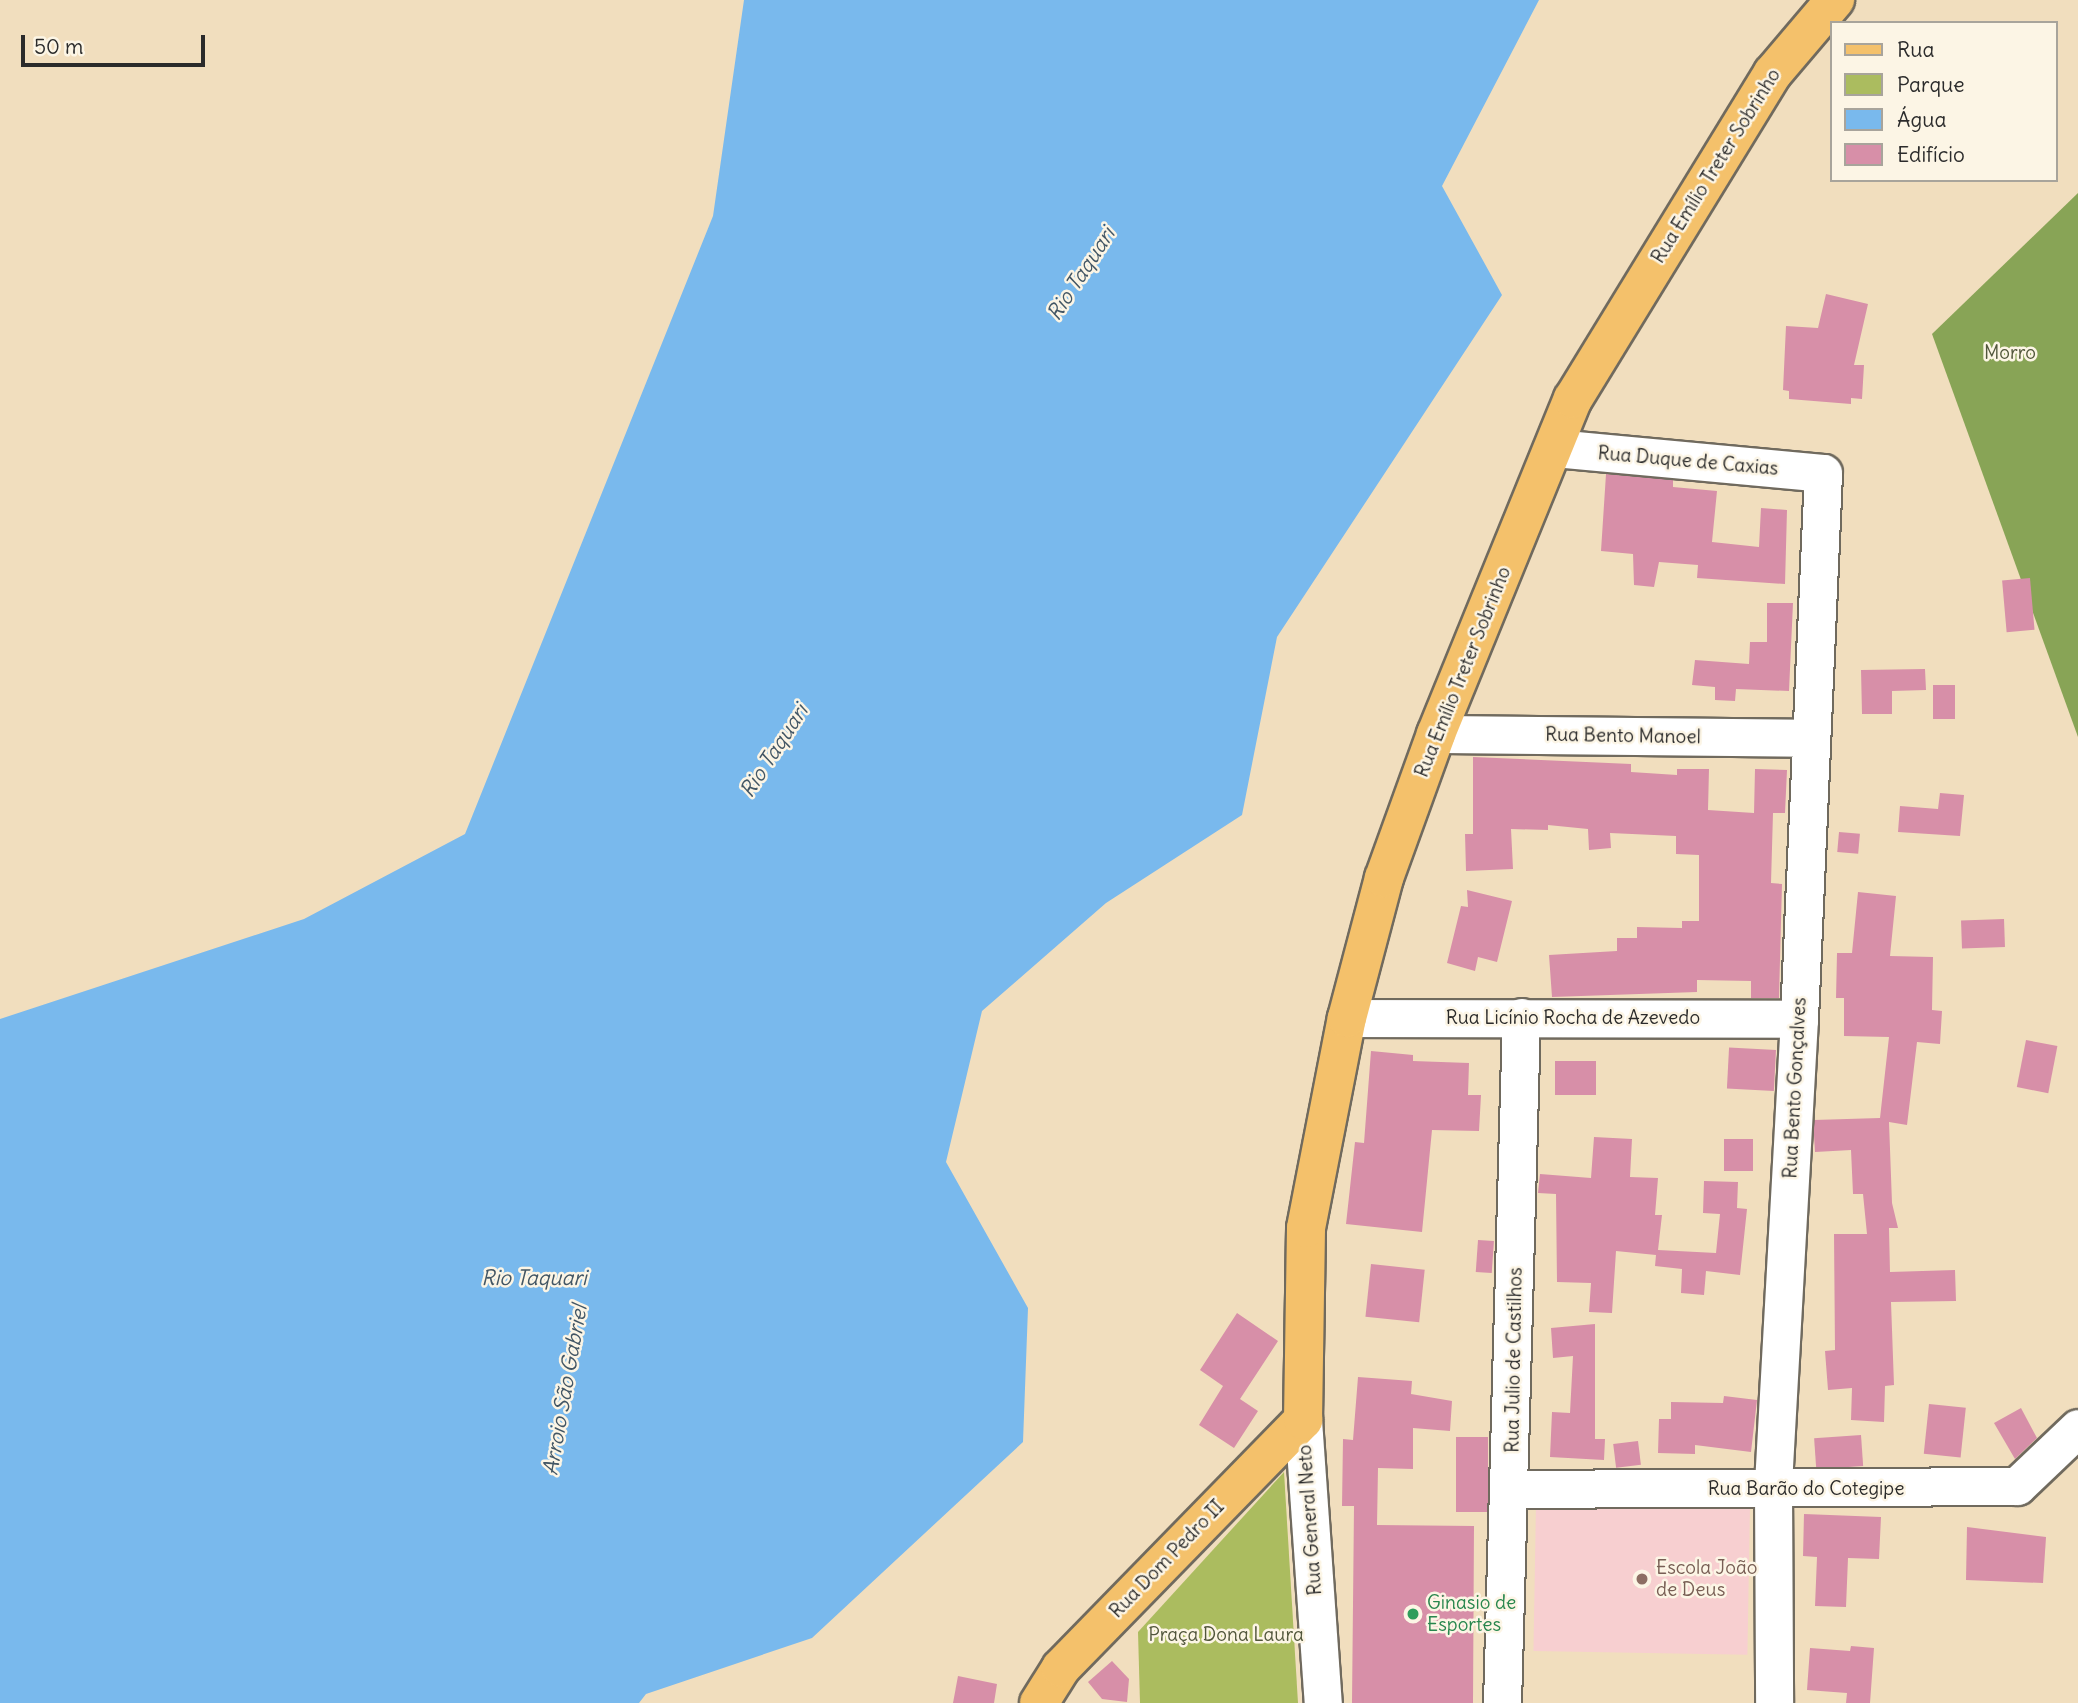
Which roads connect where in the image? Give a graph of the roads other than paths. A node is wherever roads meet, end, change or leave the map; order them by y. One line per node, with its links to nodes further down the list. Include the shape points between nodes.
1 (1835, 0): 2 (main road, Rua Emílio Treter Sobrinho, via 1773,73 1717,160 1573,399)
2 (1554, 448): 3 (street, Rua Duque de Caxias); 4 (main road, Rua Emílio Treter Sobrinho)
3 (1823, 473): 5 (street, Rua Bento Gonçalves)
4 (1436, 733): 5 (street, Rua Bento Manoel); 7 (main road, Rua Emílio Treter Sobrinho, via 1384,877)
5 (1810, 738): 8 (street, Rua Bento Gonçalves)
6 (1521, 1017): 7 (street, Rua Licínio Rocha de Azevedo); 8 (street, Rua Licínio Rocha de Azevedo); 12 (street, Rua Julio de Castilhos)
7 (1347, 1018): 9 (main road, Rua Emílio Treter Sobrinho, via 1306,1228)
8 (1799, 1018): 11 (street, Rua Bento Gonçalves)
9 (1303, 1420): 13 (main road, Rua Dom Pedro II, via 1061,1668); 14 (street, Rua General Neto)
10 (2078, 1428): 11 (street, Rua Barão do Cotegipe, via 2017,1486)
11 (1773, 1488): 12 (street, Rua Barão do Cotegipe); 16 (street, Rua Bento Gonçalves)
12 (1511, 1489): 15 (street, Rua Julio de Castilhos)
13 (1039, 1703)
14 (1323, 1703)
15 (1502, 1703)
16 (1774, 1703)

